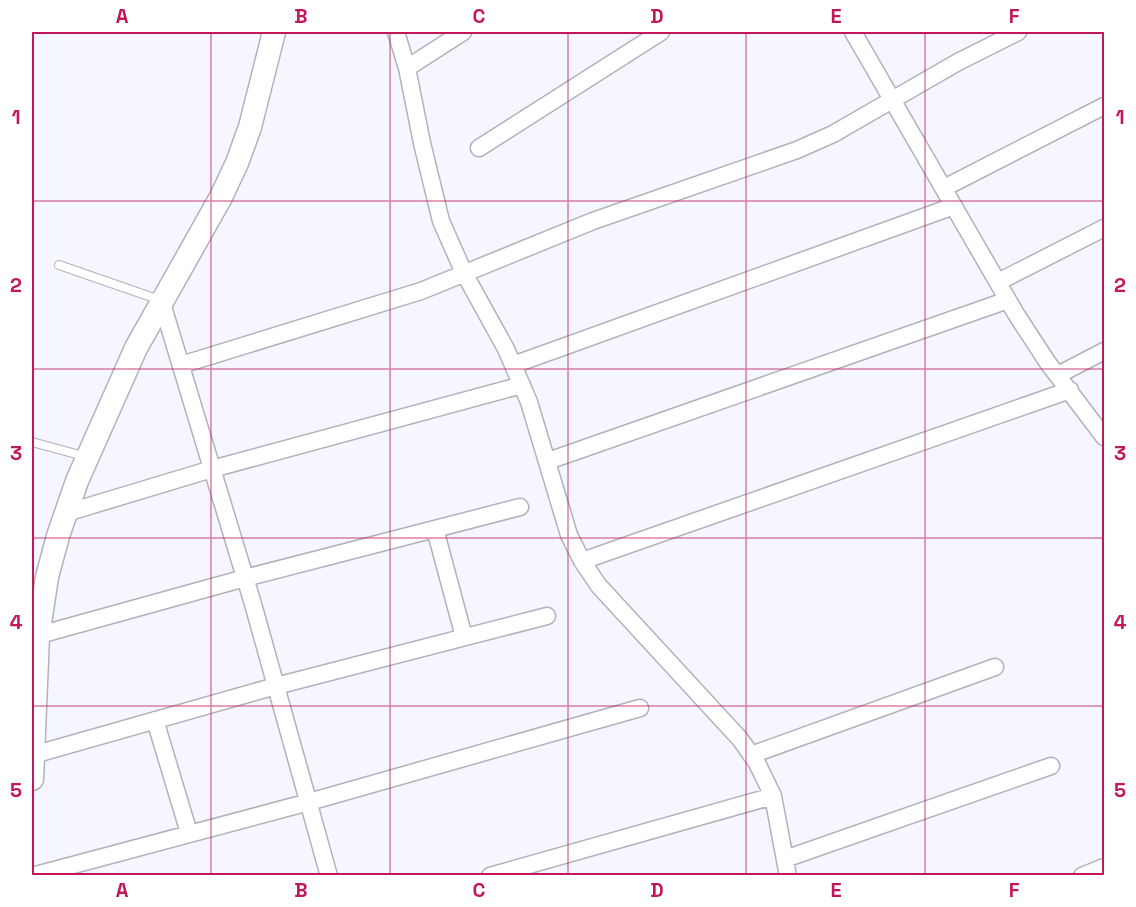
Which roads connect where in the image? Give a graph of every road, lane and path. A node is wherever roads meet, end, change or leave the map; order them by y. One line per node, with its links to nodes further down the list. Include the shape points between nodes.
1 (274, 32): 18 (street, via 237,163)
2 (396, 32): 8 (street)
3 (463, 32): 8 (street)
4 (661, 32): 7 (street)
5 (853, 32): 9 (street)
6 (1018, 32): 9 (street)
7 (642, 37): 11 (street)
8 (407, 68): 16 (street, via 441,220)
9 (893, 100): 12 (street); 16 (street, via 834,134 796,150 593,221)
10 (1104, 106): 12 (street)
11 (480, 148)
12 (944, 188): 13 (street)
13 (954, 206): 17 (street); 22 (street)
14 (1104, 228): 17 (street)
15 (59, 265): 18 (lane)
16 (464, 273): 21 (street, via 383,304); 22 (street)
17 (998, 282): 19 (street)
18 (161, 300): 21 (street); 28 (street, via 135,348)
19 (1008, 300): 23 (street); 29 (street)
20 (1104, 351): 23 (street)
21 (181, 365): 30 (street)
22 (513, 365): 24 (street)
23 (1058, 375): 25 (street)
24 (522, 385): 29 (street); 30 (street)
25 (1070, 390): 26 (street); 34 (street)
26 (1104, 437)
27 (32, 442): 28 (lane)
28 (87, 457): 32 (street)
29 (548, 461): 34 (street, via 569,535)
30 (212, 469): 32 (street); 35 (street)
31 (520, 507): 33 (street)
32 (66, 513): 37 (street, via 57,536)
33 (435, 529): 35 (street); 38 (street)
34 (582, 561): 44 (street, via 599,586)
35 (245, 578): 37 (street); 40 (street)
36 (546, 616): 38 (street)
37 (35, 636): 43 (street)
38 (464, 637): 40 (street)
39 (994, 667): 44 (street)
40 (276, 686): 42 (street); 48 (street)
41 (640, 708): 48 (street)
42 (155, 720): 43 (street); 49 (street)
43 (33, 754): 46 (street)
44 (751, 755): 47 (street)
45 (1052, 766): 50 (street)
46 (32, 779)
47 (773, 796): 50 (street); 52 (street)
48 (309, 801): 49 (street); 54 (street)
49 (189, 834): 53 (street)
50 (786, 867)
51 (1104, 867): 56 (street)
52 (520, 871): 55 (street)
53 (32, 876)
54 (329, 876)
55 (490, 876)
56 (1082, 876)

